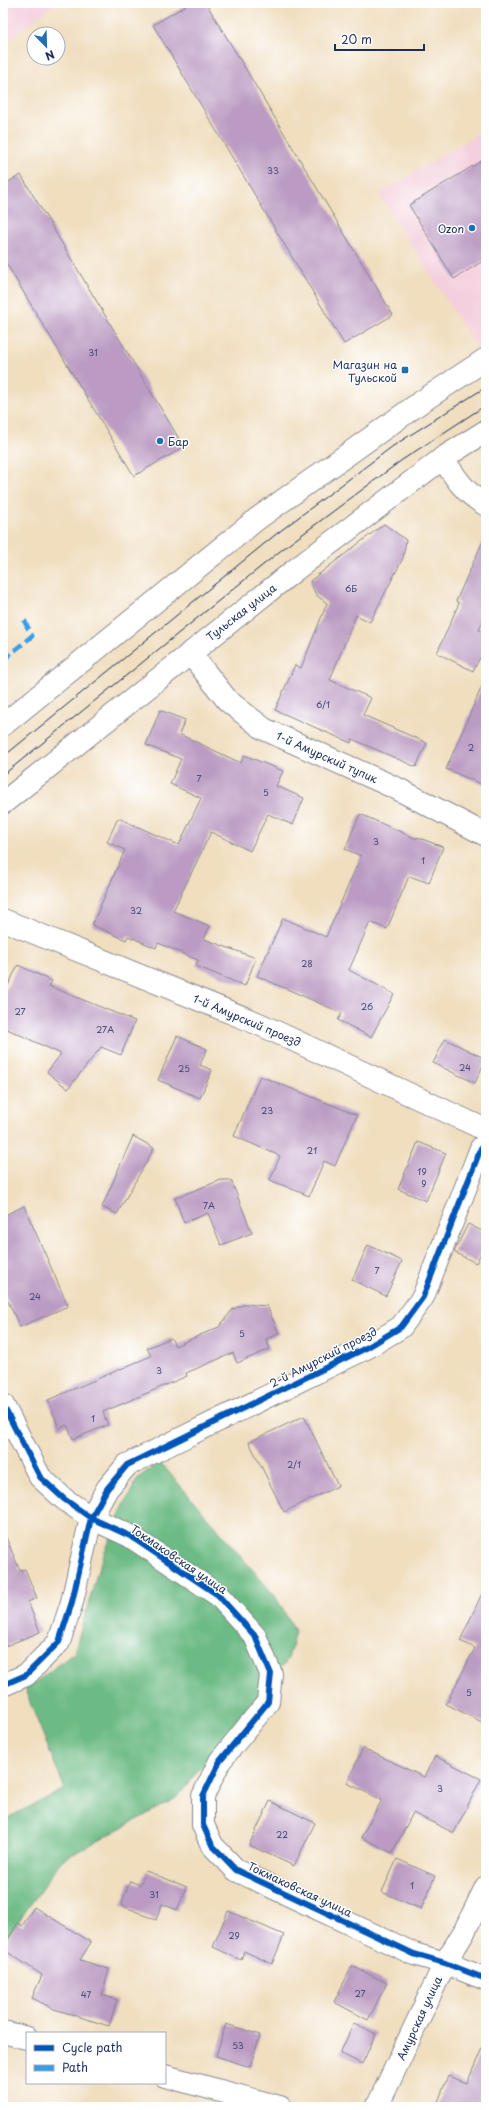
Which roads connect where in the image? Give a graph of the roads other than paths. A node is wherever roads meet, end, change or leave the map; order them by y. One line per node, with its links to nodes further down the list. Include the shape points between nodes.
1 (486, 359): 6 (street, via 257,519)
2 (486, 431): 3 (street, Тульская улица)
3 (443, 458): 4 (street, via 456,480 474,498); 5 (street, Тульская улица)
4 (486, 505)
5 (190, 653): 7 (street, Тульская улица); 8 (street, 1-й Амурский тупик, via 228,701 264,729 398,789)
6 (3, 726)
7 (3, 803)
8 (486, 835)
9 (3, 920): 10 (street, 1-й Амурский проезд, via 259,1024)
10 (486, 1130)
11 (486, 1143): 13 (street, 2-й Амурский проезд, via 481,1148 423,1297 401,1327 368,1347 127,1465 107,1490)
12 (3, 1405): 13 (street, Токмаковская улица, via 40,1477 64,1499)
13 (91, 1518): 14 (street, 2-й Амурский проезд, via 72,1602 59,1642 26,1675); 16 (street, Токмаковская улица, via 130,1536 218,1595 255,1636 271,1674 268,1702 220,1761 203,1796 203,1826 212,1844 236,1870 414,1954)
14 (3, 1685)
15 (486, 1887): 16 (street, Амурская улица, via 464,1932)
16 (445, 1963): 17 (street, Токмаковская улица); 22 (street, Амурская улица)
17 (486, 1979)
18 (3, 2032): 19 (street)
19 (26, 2038)
20 (166, 2076): 21 (street)
21 (280, 2107)
22 (377, 2107)

